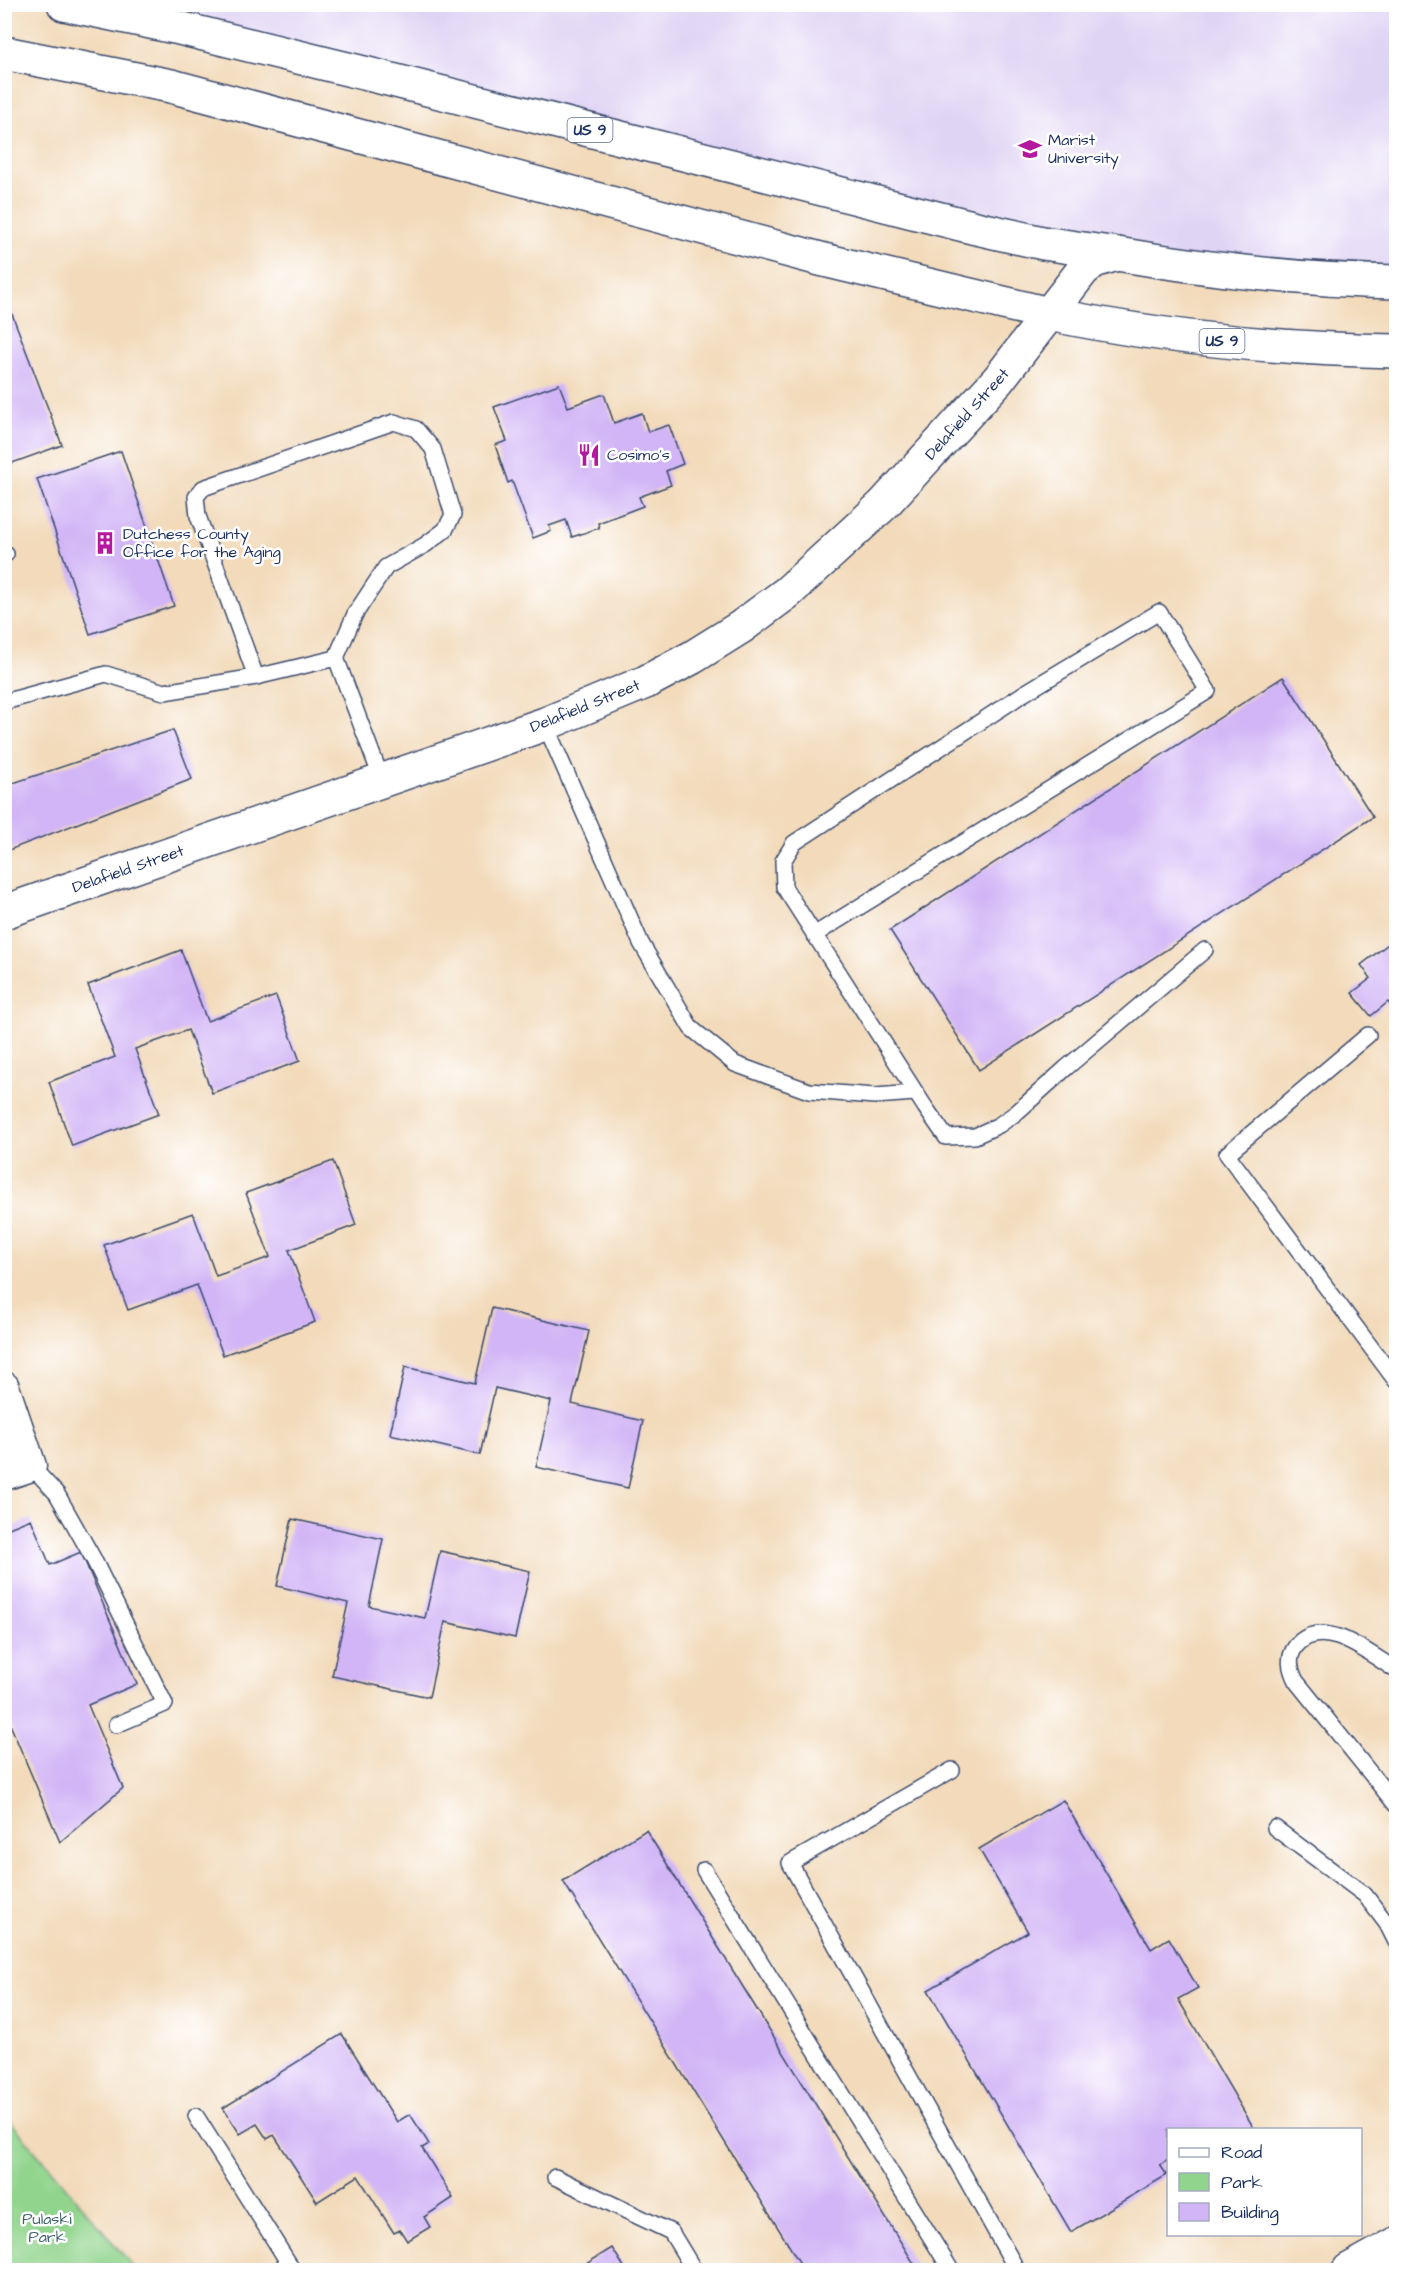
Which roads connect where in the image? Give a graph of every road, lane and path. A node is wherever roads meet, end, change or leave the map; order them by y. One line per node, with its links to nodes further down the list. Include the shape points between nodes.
1 (64, 4): 3 (main road, US 9, via 353,70 976,228)
2 (4, 53): 5 (main road, US 9, via 171,86 813,257)
3 (1117, 254): 4 (main road, US 9, via 1287,277); 5 (main road, Delafield Street, via 1094,261 1083,270)
4 (1396, 282)
5 (1049, 314): 6 (main road, US 9, via 1226,341); 10 (main road, Delafield Street, via 998,380 909,478 788,592 693,657 646,682)
6 (1396, 351)
7 (336, 658): 8 (lane); 8 (lane, via 356,614 386,567 445,530 453,515 433,449 416,429 394,422 203,488 196,497 198,516); 11 (lane)
8 (256, 677): 9 (lane, via 164,692 106,674)
9 (4, 702)
10 (545, 724): 11 (main road, Delafield Street); 16 (lane, via 641,943 691,1028 735,1064 809,1091 875,1096)
11 (382, 780): 12 (main road, Delafield Street)
12 (4, 912)
13 (814, 935): 13 (lane, via 1208,691 1159,612 1023,693 794,843 783,861 784,888); 16 (lane)
14 (1205, 950): 16 (lane, via 999,1125 975,1136 946,1137)
15 (1368, 1035): 17 (lane, via 1227,1154)
16 (915, 1093)
17 (1396, 1381)
18 (4, 1387): 19 (street)
19 (18, 1470): 21 (lane, via 57,1494 165,1704)
20 (1396, 1670): 23 (lane, via 1337,1635 1309,1636 1297,1644 1291,1655 1290,1669 1296,1681)
21 (116, 1725)
22 (952, 1770): 33 (lane, via 790,1863)
23 (1396, 1805)
24 (1275, 1828): 26 (lane, via 1365,1895)
25 (704, 1870): 32 (lane)
26 (1396, 1942)
27 (196, 2116): 30 (lane)
28 (555, 2176): 31 (lane, via 671,2232)
29 (1396, 2244): 34 (main road)
30 (293, 2271)
31 (694, 2271)
32 (951, 2271)
33 (1017, 2271)
34 (1349, 2271)

